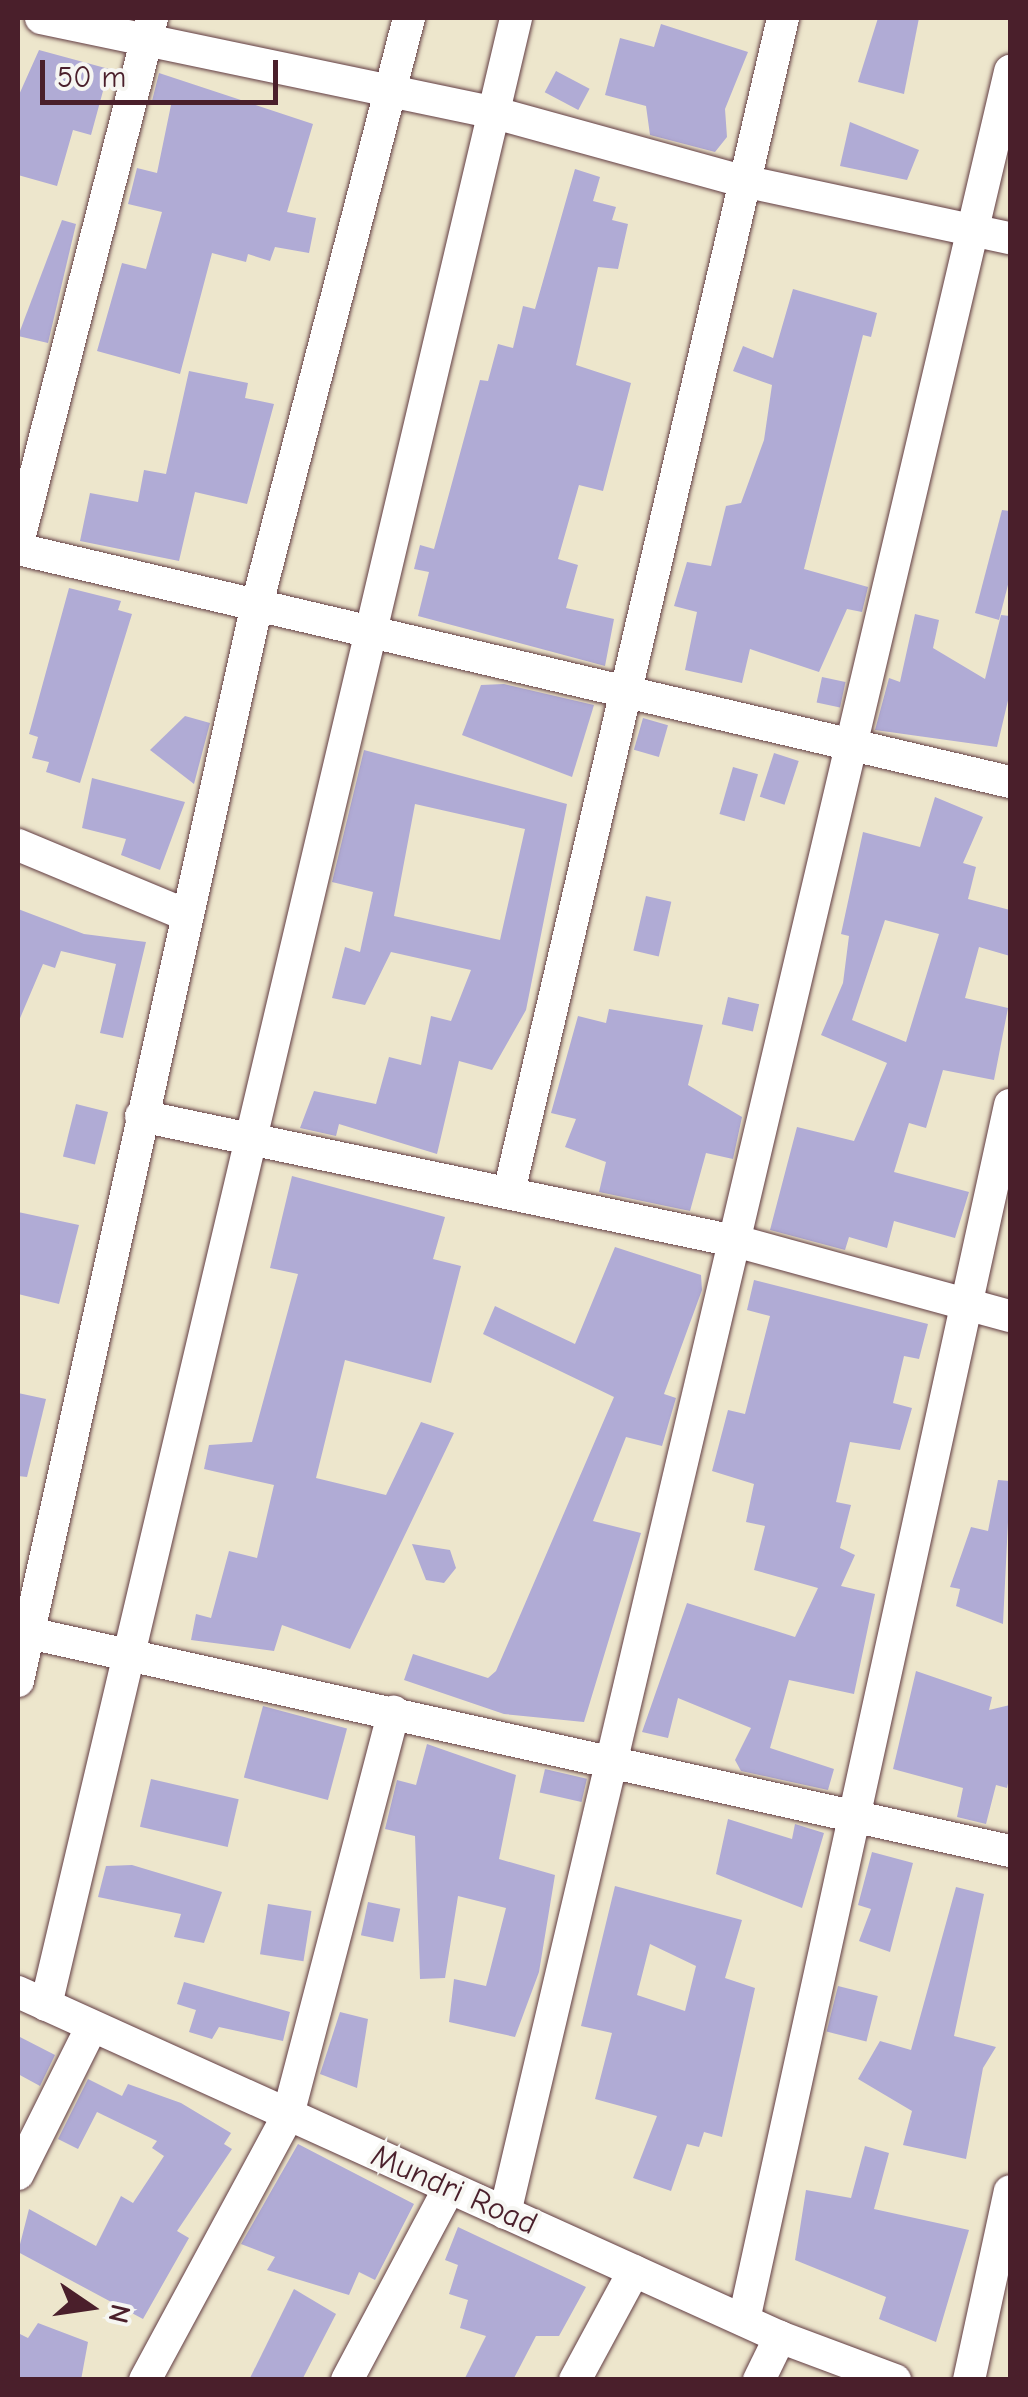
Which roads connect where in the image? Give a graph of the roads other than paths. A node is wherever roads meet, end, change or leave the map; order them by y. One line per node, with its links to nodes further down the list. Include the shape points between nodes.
1 (40, 18): 5 (street)
2 (408, 18): 7 (street)
3 (516, 18): 8 (street)
4 (784, 18): 9 (street)
5 (149, 29): 7 (street); 12 (street)
6 (1010, 71): 10 (street)
7 (391, 96): 8 (street); 13 (street)
8 (488, 110): 9 (street); 14 (street)
9 (743, 181): 10 (street); 15 (street)
10 (977, 230): 11 (street); 16 (street)
11 (1010, 238)
12 (18, 546): 13 (street)
13 (256, 608): 14 (street); 19 (street)
14 (368, 636): 15 (street); 22 (street)
15 (627, 696): 16 (street); 23 (street)
16 (853, 748): 17 (street); 24 (street)
17 (1010, 782)
18 (18, 845): 19 (street)
19 (186, 914): 21 (street)
20 (1010, 1105): 25 (street)
21 (141, 1116): 22 (street); 27 (street)
22 (258, 1135): 23 (street); 28 (street)
23 (508, 1192): 24 (street)
24 (739, 1242): 25 (street); 31 (street)
25 (967, 1306): 26 (street); 32 (street)
26 (1010, 1316)
27 (29, 1633): 28 (street); 29 (street)
28 (129, 1656): 30 (street); 34 (street)
29 (18, 1681)
30 (394, 1712): 31 (street); 36 (street)
31 (616, 1759): 32 (street); 40 (street)
32 (855, 1810): 33 (street); 42 (street)
33 (1010, 1850)
34 (32, 1999): 35 (street, Mundri Road)
35 (92, 2026): 36 (street, Mundri Road); 37 (street)
36 (288, 2115): 38 (street, Mundri Road); 44 (street)
37 (18, 2174)
38 (448, 2188): 40 (street, Mundri Road); 45 (street)
39 (1010, 2191): 49 (street)
40 (505, 2213): 41 (street, Mundri Road)
41 (634, 2271): 42 (street, Mundri Road); 46 (street)
42 (744, 2320): 43 (street, Mundri Road)
43 (780, 2337): 47 (street); 48 (street, Mundri Road)
44 (145, 2380)
45 (348, 2380)
46 (576, 2380)
47 (759, 2380)
48 (895, 2380)
49 (970, 2380)

